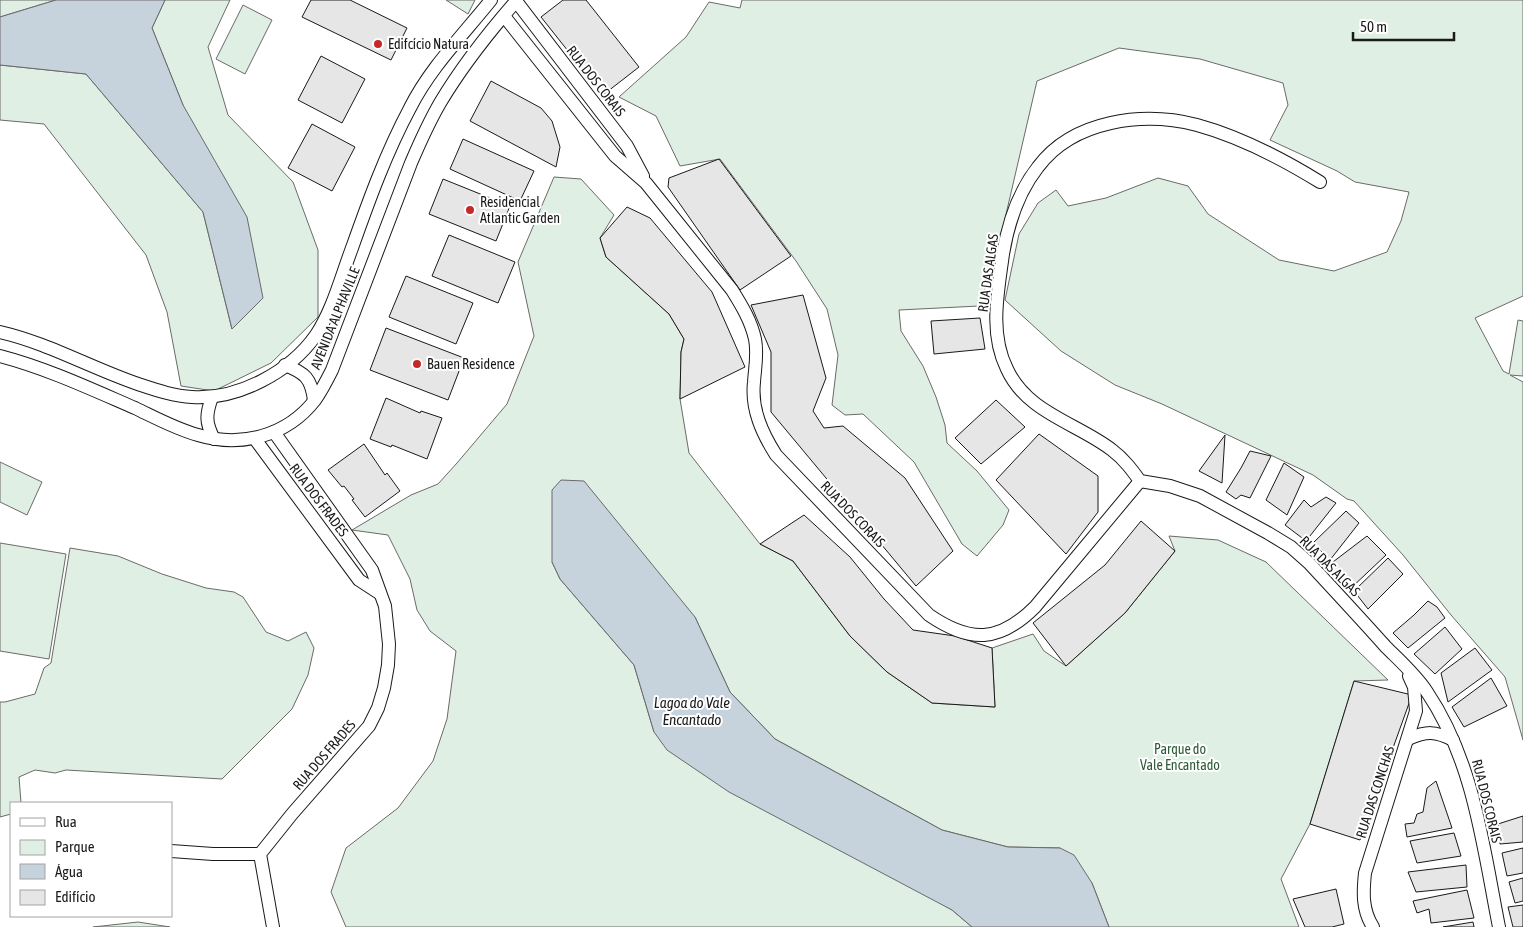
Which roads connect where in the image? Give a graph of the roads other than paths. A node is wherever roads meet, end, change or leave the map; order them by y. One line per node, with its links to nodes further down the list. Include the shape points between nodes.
1 (491, 0): 10 (street, AVENIDA ALPHAVILLE, via 428,77 410,107 375,184 326,316 302,351)
2 (517, 1): 3 (street, AVENIDA ALPHAVILLE); 4 (street, RUA DOS CORAIS)
3 (504, 16): 5 (street, RUA DOS CORAIS); 12 (street, AVENIDA ALPHAVILLE, via 456,78 424,134 342,348)
4 (601, 111): 5 (street); 7 (street, RUA DOS CORAIS, via 627,146)
5 (588, 121): 7 (street, RUA DOS CORAIS, via 616,156)
6 (1320, 182): 16 (street, RUA DAS ALGAS, via 1289,162 1226,134 1167,120 1136,120 1090,130 1058,147 1038,167 1013,215 1005,244 996,309 1000,350 1018,387 1032,402 1113,451)
7 (646, 183): 16 (street, RUA DOS CORAIS, via 743,306 755,340 754,393 758,421 776,455 924,610 944,625 960,633 988,635 1016,624)
8 (0, 332): 11 (street, AVENIDA ALPHAVILLE, via 33,341 160,392)
9 (0, 356): 14 (street, AVENIDA ALPHAVILLE, via 44,370 180,429)
10 (285, 366): 11 (street, AVENIDA ALPHAVILLE, via 253,385); 12 (street, via 304,374 313,390)
11 (212, 396): 14 (street, via 207,416 208,428)
12 (314, 400): 13 (street, AVENIDA ALPHAVILLE, via 291,423)
13 (274, 432): 15 (street, AVENIDA ALPHAVILLE); 17 (street, RUA DOS FRADES)
14 (214, 439): 15 (street, AVENIDA ALPHAVILLE)
15 (255, 439): 18 (street, RUA DOS FRADES)
16 (1140, 481): 20 (street, RUA DAS ALGAS, via 1200,496 1291,547 1309,562)
17 (347, 536): 18 (street); 19 (street, RUA DOS FRADES, via 372,570)
18 (334, 545): 19 (street, RUA DOS FRADES, via 359,580)
19 (379, 593): 24 (street, RUA DOS FRADES, via 385,606 389,644 386,680 378,708 369,726)
20 (1405, 667): 21 (street, RUA DAS CONCHAS, via 1417,699); 22 (street, RUA DOS CORAIS, via 1428,693)
21 (1408, 739): 22 (street, via 1430,732); 26 (street, RUA DAS CONCHAS, via 1365,873 1362,895)
22 (1453, 740): 27 (street, RUA DOS CORAIS, via 1471,788)
23 (172, 851): 24 (street)
24 (260, 854): 25 (street)
25 (273, 927)
26 (1373, 927)
27 (1499, 927)

